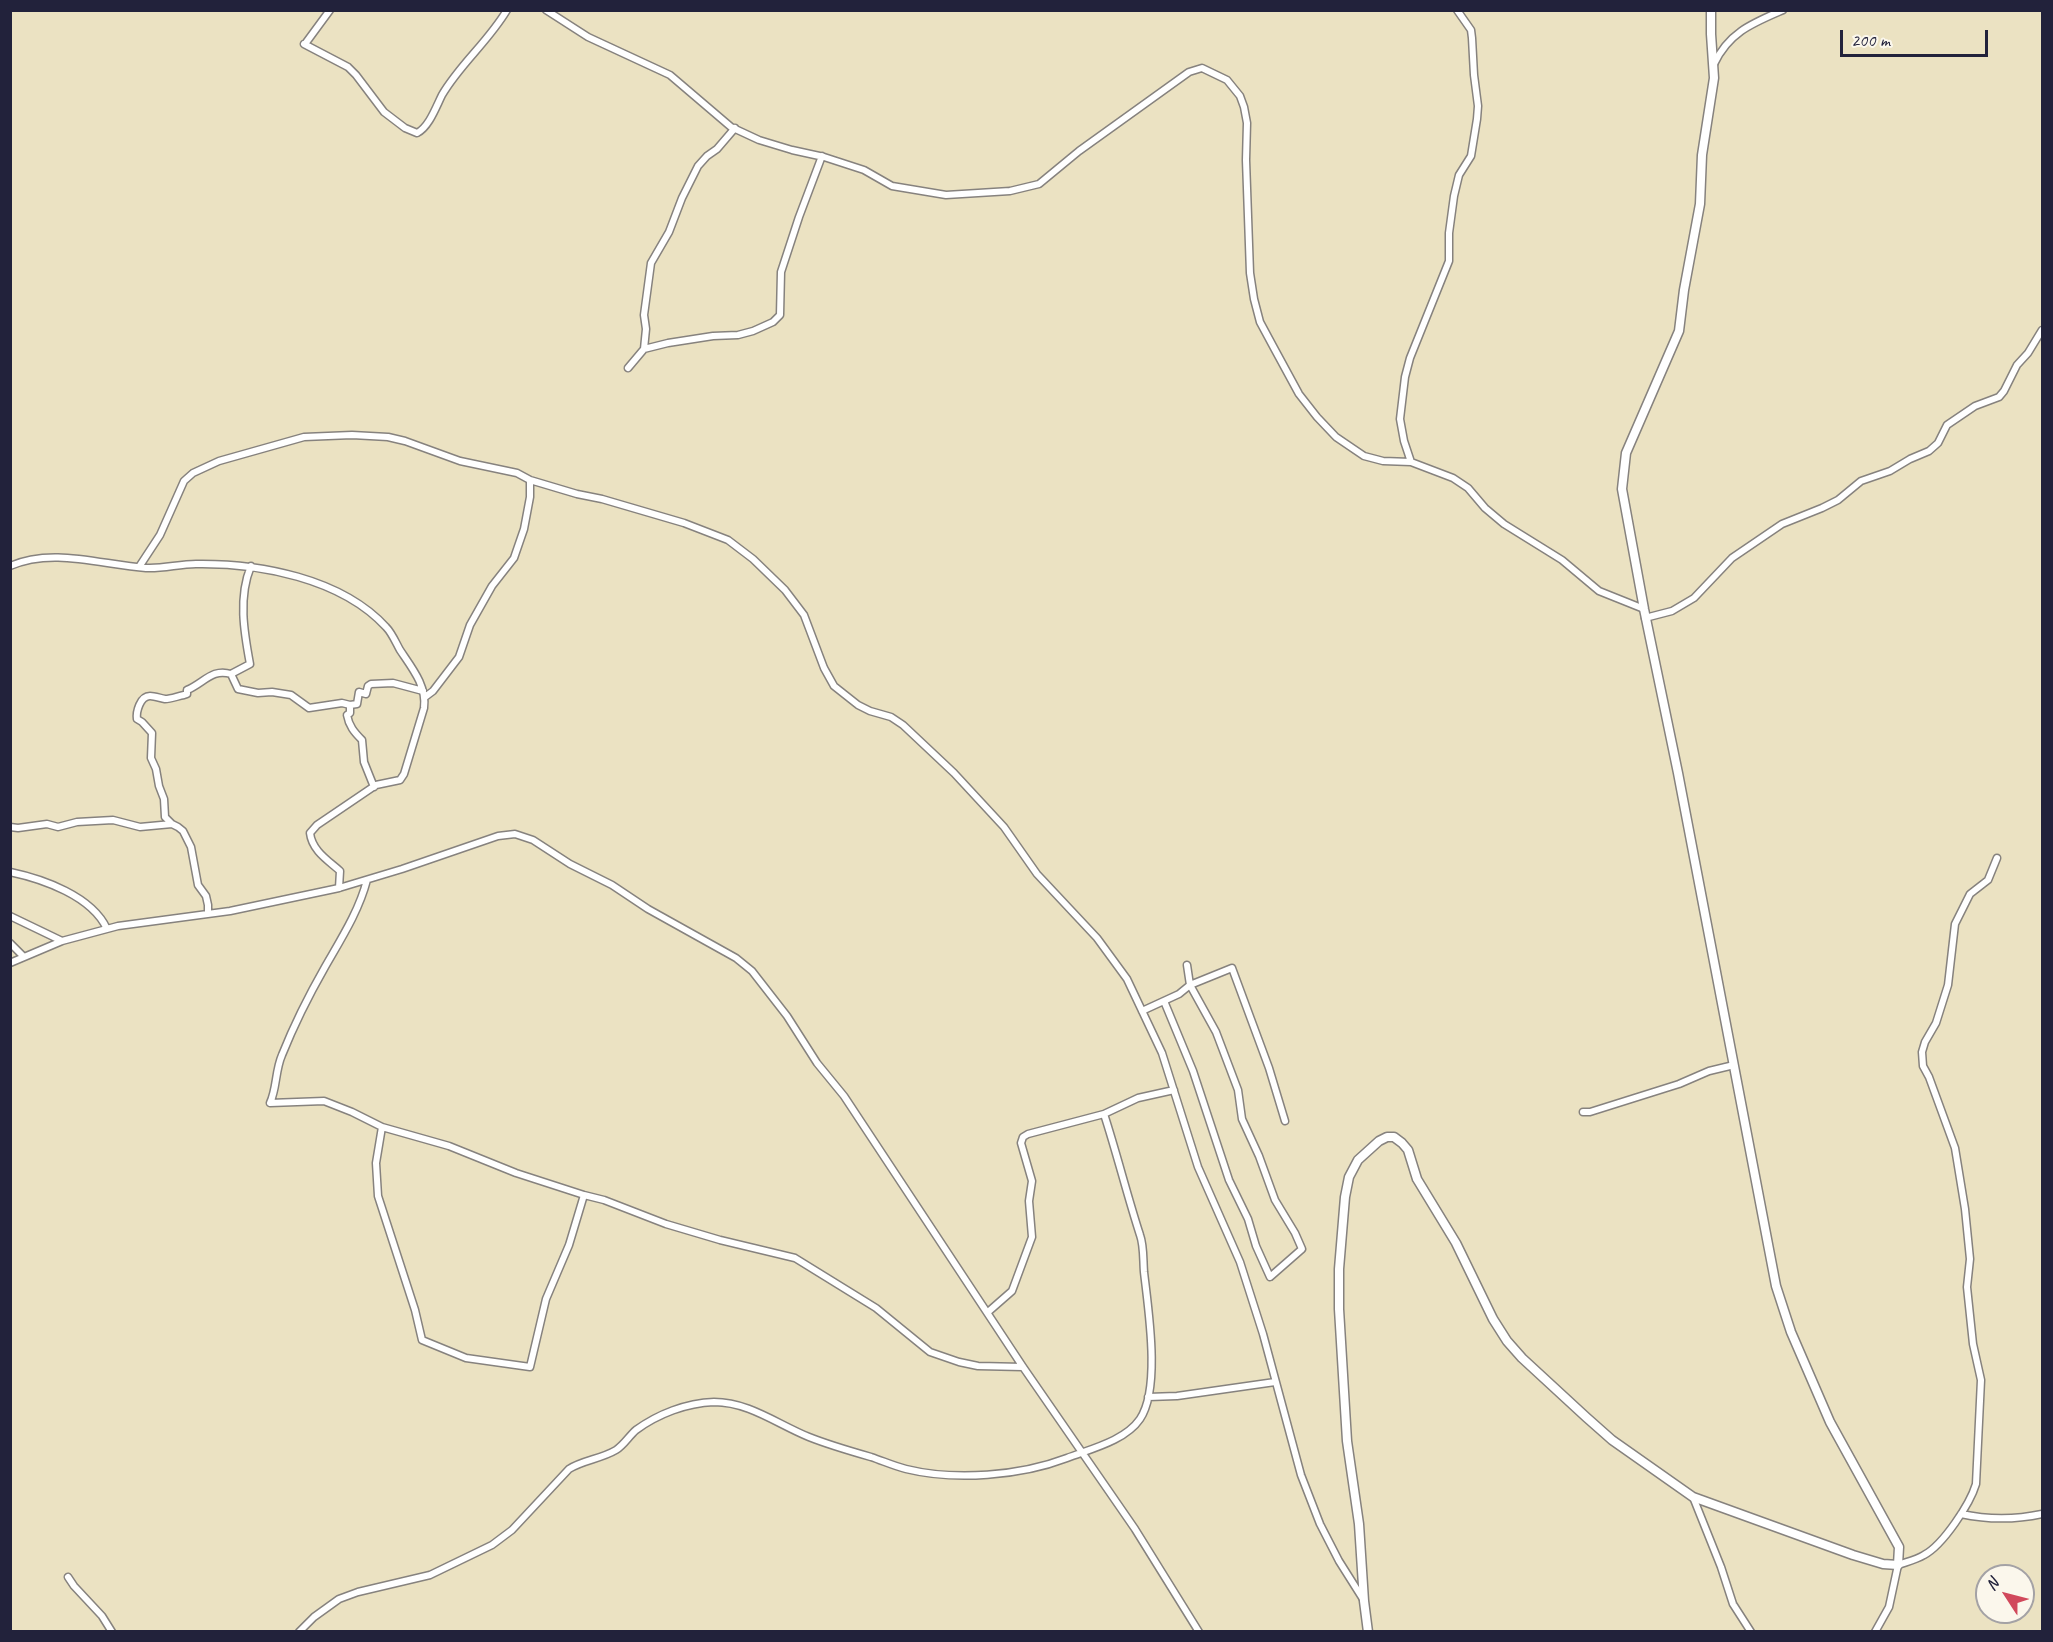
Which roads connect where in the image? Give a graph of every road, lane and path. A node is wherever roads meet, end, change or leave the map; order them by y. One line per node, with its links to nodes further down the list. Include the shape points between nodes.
1 (330, 10): 2 (street, via 304,44 348,67 384,112 417,133 426,125 458,70 486,41)
2 (507, 10)
3 (546, 10): 8 (street, via 588,37 670,75)
4 (1457, 10): 13 (street, via 1471,30 1477,119 1470,156 1454,196 1449,261 1406,377 1400,419)
5 (1711, 10): 7 (main road)
6 (1783, 10): 7 (street, via 1734,35)
7 (1714, 64): 18 (main road, via 1700,204 1679,331 1626,453 1623,473 1622,489)
8 (735, 128): 9 (street, via 773,145); 11 (street, via 698,166 652,260 647,279)
9 (822, 156): 11 (street, via 781,272 782,308 776,319 738,335 690,339); 13 (street, via 864,170 904,190 946,195 1010,191 1045,181 1079,151 1189,72 1202,68 1217,74 1234,88 1247,123 1251,285 1264,329 1299,394 1336,437 1372,459)
10 (2043, 330): 18 (street, via 1999,397 1975,406 1947,425 1929,451 1862,481 1822,508 1782,524 1732,558 1694,598 1672,611)
11 (644, 349): 12 (street)
12 (628, 368)
13 (1411, 462): 18 (street, via 1453,478 1504,524 1562,560 1599,591)
14 (530, 480): 17 (street, via 518,473 460,462 388,437 304,437 219,461 193,473 184,481 160,535); 20 (street, via 524,529 514,558 492,586 470,626 459,657 432,691); 39 (street, via 692,526 728,540 753,559 804,615 834,686 858,705 903,725 972,792 1004,827 1037,874 1115,961)
15 (10, 566): 17 (street, via 34,558 66,558)
16 (251, 566): 17 (street); 19 (street, via 243,595 250,664); 20 (street, via 300,578 352,599 388,629 416,673)
17 (139, 567)
18 (1644, 614): 40 (main road)
19 (231, 674): 21 (street, via 238,688 291,694 309,708); 23 (street, via 214,673 184,695 165,699 150,696 136,713 152,733 152,758 165,799 165,817)
20 (424, 694): 21 (street, via 393,683 371,684 366,694 359,692 357,704); 22 (street, via 421,719 404,774 400,780)
21 (350, 705): 22 (street, via 349,722 362,740 364,762)
22 (374, 787): 28 (street, via 317,825 310,834 324,859 340,872)
23 (172, 825): 24 (street, via 140,827 112,820 58,827); 29 (street, via 183,831 190,847 198,885 206,896)
24 (10, 826)
25 (1996, 858): 53 (street, via 1988,880 1970,894 1957,917 1948,985 1936,1023 1923,1046 1922,1058 1957,1159 1970,1259 1967,1293 1981,1380 1976,1484)
26 (10, 872): 31 (street, via 69,893 96,914)
27 (367, 880): 28 (street); 45 (street, via 363,897 282,1053 270,1103 324,1101); 47 (street, via 498,836 515,834 533,840 736,958 752,971 844,1096)
28 (339, 888): 29 (street)
29 (207, 914): 31 (street)
30 (10, 916): 32 (street)
31 (107, 929): 32 (street)
32 (62, 941): 34 (street)
33 (10, 943): 34 (street)
34 (24, 957): 35 (street)
35 (10, 963)
36 (1187, 964): 37 (street)
37 (1190, 985): 38 (street); 38 (street, via 1216,1032 1238,1090 1242,1119 1275,1200 1302,1250 1270,1277 1229,1180 1193,1071); 44 (street, via 1232,968)
38 (1164, 1001): 39 (street)
39 (1142, 1011): 41 (street)
40 (1734, 1065): 42 (street); 55 (main road, via 1771,1267 1785,1314 1830,1422 1897,1543)
41 (1174, 1090): 43 (street, via 1138,1098); 49 (street, via 1198,1167 1240,1262)
42 (1583, 1112)
43 (1104, 1114): 47 (street, via 1023,1137 1021,1143 1032,1181 1032,1237 1012,1291); 50 (street, via 1142,1246 1152,1338)
44 (1285, 1121)
45 (382, 1128): 46 (street, via 449,1146); 46 (street, via 376,1163 378,1196 421,1338 463,1357 530,1367 546,1299 569,1245)
46 (584, 1195): 48 (street, via 666,1224 795,1258 876,1308 930,1352 978,1366)
47 (988, 1312): 48 (street)
48 (1023, 1367): 51 (street)
49 (1275, 1382): 50 (street); 57 (street, via 1301,1475 1320,1524)
50 (1148, 1397): 51 (street, via 1134,1426)
51 (1082, 1452): 59 (street, via 1032,1468 941,1476 908,1470 820,1441 736,1404 685,1406 653,1419 606,1455 568,1469 512,1530 492,1545 430,1575 339,1599); 60 (street)
52 (1693, 1497): 55 (main road, via 1853,1555); 57 (main road, via 1612,1440 1507,1341 1417,1179 1408,1150 1394,1137 1387,1137 1358,1160 1349,1176 1339,1269 1347,1441 1359,1524); 62 (street, via 1733,1604)
53 (1961, 1514): 54 (street, via 2002,1520); 55 (street, via 1924,1556)
54 (2043, 1514)
55 (1898, 1565): 63 (street, via 1889,1607)
56 (68, 1577): 58 (street)
57 (1364, 1601): 61 (main road)
58 (112, 1632)
59 (299, 1632)
60 (1199, 1632)
61 (1368, 1632)
62 (1751, 1632)
63 (1875, 1632)

